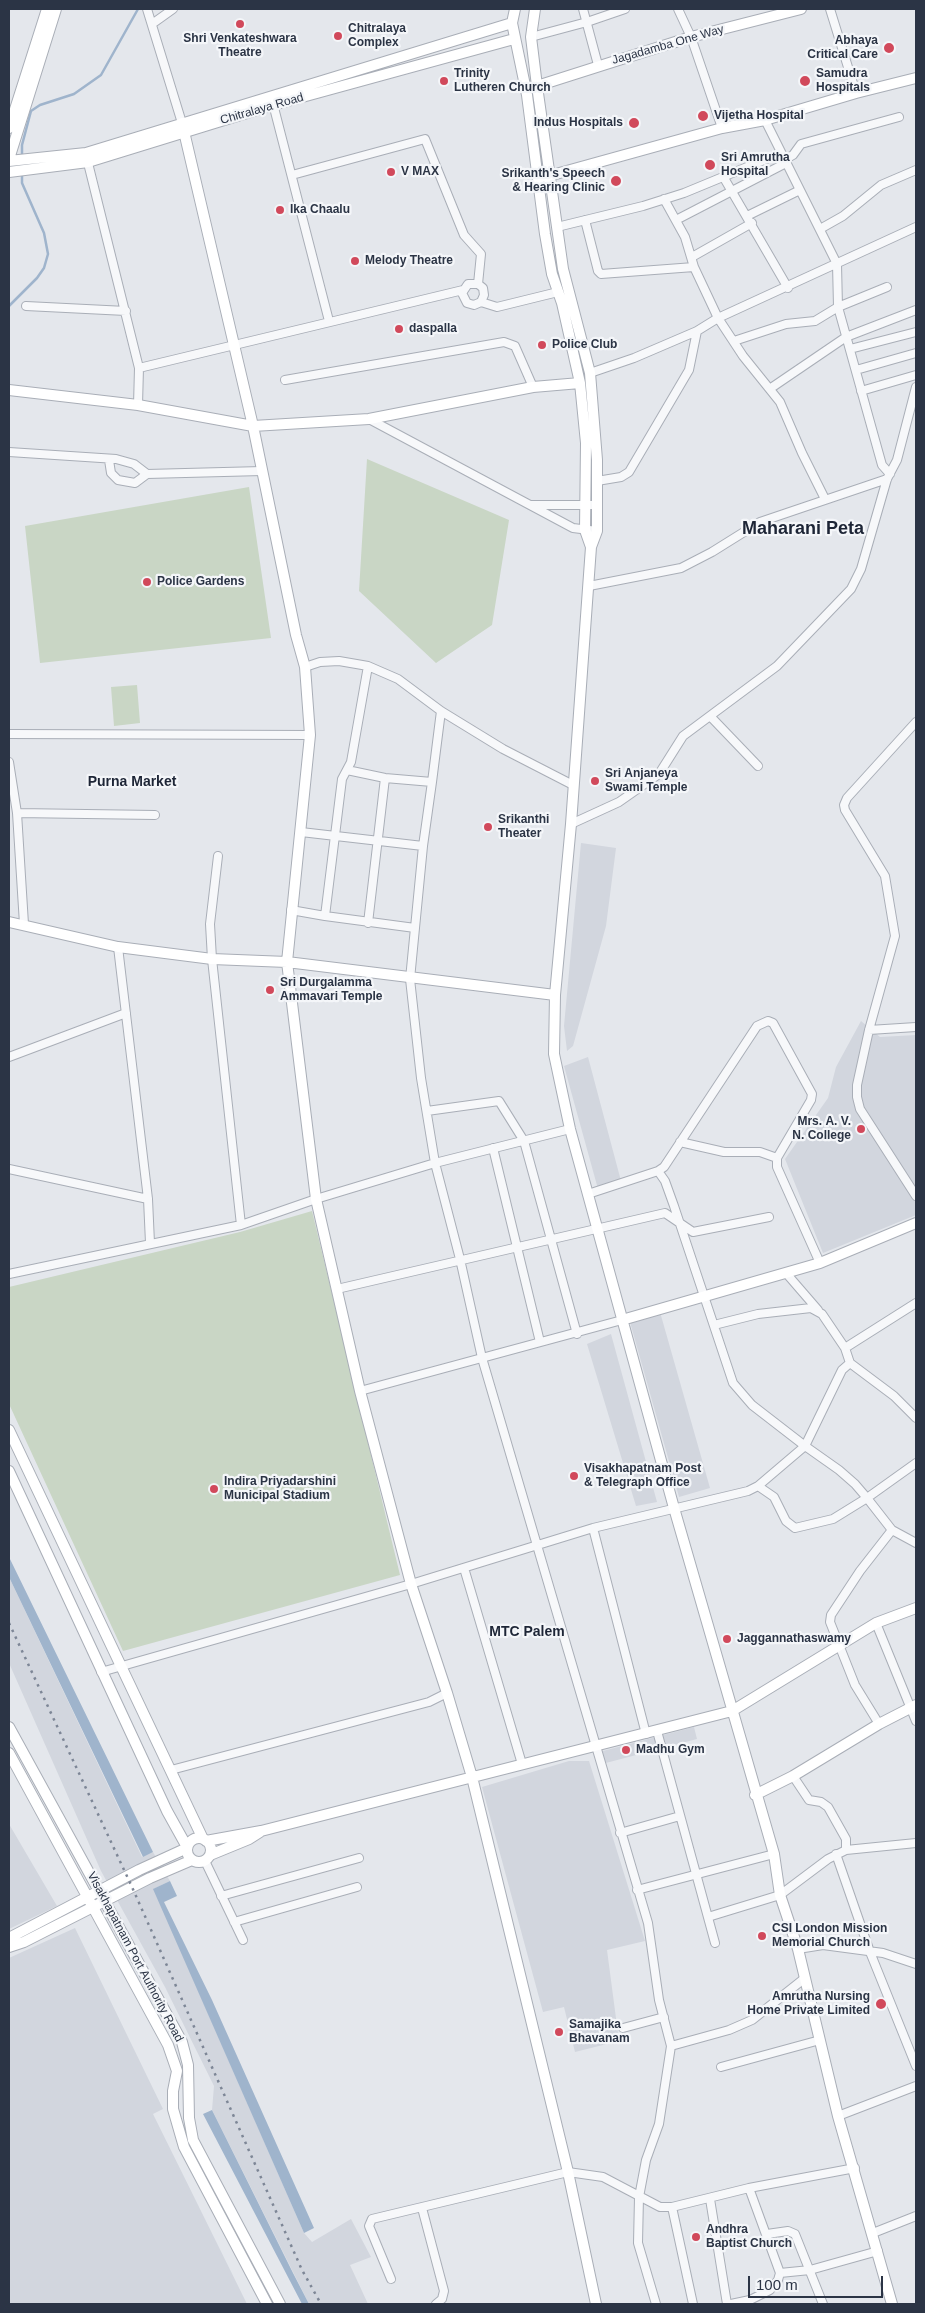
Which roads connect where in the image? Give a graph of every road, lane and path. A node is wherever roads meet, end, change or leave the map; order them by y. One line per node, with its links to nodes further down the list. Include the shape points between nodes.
1 (47, 9): 26 (main road)
2 (56, 9): 30 (main road)
3 (147, 9): 14 (street)
4 (173, 9): 14 (street)
5 (515, 9): 13 (main road)
6 (535, 9): 15 (main road)
7 (583, 9): 12 (street)
8 (625, 9): 12 (street)
9 (678, 9): 16 (street)
10 (801, 9): 16 (main road, Jagadamba One Way)
11 (830, 9): 21 (street)
12 (587, 22): 15 (street); 18 (street)
13 (512, 23): 17 (main road); 22 (main road, Chitralaya Road)
14 (152, 24): 25 (street)
15 (531, 37): 20 (main road)
16 (691, 37): 18 (main road, Jagadamba One Way); 27 (street)
17 (514, 39): 22 (main road, Chitralaya Road); 34 (main road, via 527,95)
18 (598, 65): 20 (main road, Jagadamba One Way)
19 (916, 78): 21 (main road)
20 (537, 86): 31 (main road)
21 (856, 93): 24 (main road)
22 (272, 100): 25 (main road, Chitralaya Road); 35 (street)
23 (899, 118): 29 (street, via 802,144 793,155)
24 (765, 120): 27 (main road); 29 (street)
25 (183, 127): 28 (main road, Chitralaya Road); 66 (main road)
26 (9, 128)
27 (722, 128): 36 (main road)
28 (87, 158): 30 (main road, Chitralaya Road); 33 (main road, Chitralaya Road); 59 (street)
29 (784, 159): 37 (street); 38 (street); 39 (street)
30 (9, 160)
31 (548, 165): 34 (main road); 36 (main road)
32 (916, 170): 46 (street, via 881,185 844,216)
33 (9, 172)
34 (536, 173): 36 (main road); 54 (main road, via 552,274)
35 (292, 175): 50 (street, via 425,139 464,235 481,254); 61 (street)
36 (551, 176): 44 (main road)
37 (724, 178): 39 (street); 40 (street)
38 (800, 190): 43 (street); 46 (street)
39 (732, 193): 42 (street); 43 (street)
40 (664, 199): 41 (street); 42 (street)
41 (585, 220): 44 (street); 49 (street, via 601,274)
42 (676, 220): 47 (street)
43 (750, 220): 47 (street); 52 (street)
44 (557, 227): 71 (main road, via 563,269)
45 (916, 227): 48 (street)
46 (820, 229): 48 (street)
47 (692, 257): 49 (street)
48 (837, 264): 52 (street); 57 (street)
49 (694, 267): 60 (street)
50 (478, 284): 53 (street, via 471,283); 55 (street, via 484,292)
51 (887, 287): 57 (street)
52 (788, 288): 60 (street)
53 (463, 290): 55 (street, via 467,303); 61 (street)
54 (558, 292): 55 (street, via 497,307); 74 (main road)
55 (481, 302)
56 (26, 306): 59 (street)
57 (838, 307): 64 (street); 65 (street, via 815,320 786,324)
58 (916, 310): 64 (street)
59 (126, 311): 69 (street)
60 (718, 318): 62 (street); 65 (street)
61 (330, 321): 66 (street)
62 (698, 330): 71 (street); 88 (street, via 689,370 629,472 621,477)
63 (916, 332): 67 (street)
64 (846, 337): 67 (street); 77 (street)
65 (734, 341): 77 (street, via 742,356)
66 (235, 345): 69 (street); 82 (main road)
67 (850, 349): 70 (street)
68 (916, 353): 70 (street)
69 (139, 368): 80 (street)
70 (856, 370): 79 (street)
71 (590, 373): 88 (main road)
72 (916, 375): 79 (street)
73 (285, 380): 75 (street, via 504,342 515,346)
74 (580, 383): 75 (main road); 91 (main road, via 586,443)
75 (533, 387): 81 (main road)
76 (916, 387): 87 (street)
77 (770, 388): 89 (street, via 780,402)
78 (9, 390): 80 (main road)
79 (862, 391): 87 (street, via 882,465)
80 (138, 405): 82 (main road)
81 (369, 419): 82 (main road); 90 (street)
82 (253, 426): 85 (main road)
83 (9, 452): 84 (street)
84 (109, 460): 86 (street, via 134,464); 86 (street, via 111,473 118,480 135,483)
85 (262, 472): 86 (street); 98 (main road)
86 (147, 474)
87 (889, 476): 89 (street); 100 (street, via 861,569 851,589 777,666)
88 (597, 481): 92 (main road)
89 (825, 499): 96 (street, via 760,522 681,568)
90 (529, 505): 91 (street); 93 (street, via 573,528)
91 (585, 505): 92 (street); 93 (main road)
92 (597, 505): 94 (main road)
93 (586, 530): 94 (street); 95 (main road)
94 (597, 531): 95 (main road)
95 (591, 547): 96 (main road)
96 (590, 586): 109 (main road)
97 (368, 666): 98 (street, via 339,661); 99 (street, via 398,680); 106 (street)
98 (304, 667): 103 (main road)
99 (441, 711): 108 (street); 109 (street, via 503,749)
100 (710, 716): 105 (street); 112 (street, via 683,736 659,774 619,802)
101 (916, 722): 131 (street, via 844,805 885,876 894,936)
102 (9, 734): 103 (street)
103 (310, 734): 113 (main road)
104 (9, 762): 110 (street)
105 (758, 766)
106 (348, 770): 107 (street); 114 (street, via 342,778)
107 (385, 778): 108 (street); 115 (street)
108 (432, 782): 116 (street)
109 (573, 785): 112 (main road)
110 (17, 813): 111 (street); 122 (street)
111 (155, 815)
112 (571, 824): 128 (main road)
113 (301, 832): 114 (street); 118 (main road)
114 (336, 838): 115 (street); 119 (street)
115 (378, 841): 116 (street); 121 (street)
116 (423, 846): 123 (street)
117 (218, 856): 125 (street, via 210,924)
118 (291, 910): 119 (street); 126 (main road)
119 (325, 916): 121 (street)
120 (9, 922): 122 (main road)
121 (368, 923): 123 (street)
122 (24, 924): 124 (main road)
123 (415, 928): 127 (street)
124 (118, 947): 125 (main road); 129 (street)
125 (212, 959): 126 (main road); 149 (street)
126 (287, 962): 127 (main road); 144 (main road)
127 (410, 979): 128 (main road); 133 (street)
128 (555, 996): 134 (main road, via 554,1054)
129 (126, 1013): 132 (street); 145 (street)
130 (916, 1027): 131 (street)
131 (869, 1030): 143 (street, via 856,1097 860,1109)
132 (9, 1058)
133 (427, 1111): 135 (street, via 499,1101); 139 (street)
134 (570, 1130): 135 (street); 142 (main road)
135 (524, 1141): 137 (street); 151 (street)
136 (680, 1142): 138 (street, via 724,1152 760,1152); 138 (street, via 757,1026 768,1021 773,1023 812,1094); 141 (street)
137 (493, 1148): 139 (street); 153 (street)
138 (777, 1158): 155 (street)
139 (435, 1163): 144 (street); 154 (street)
140 (9, 1169): 145 (street)
141 (658, 1171): 142 (street); 147 (street, via 665,1181)
142 (588, 1194): 150 (main road)
143 (916, 1196)
144 (316, 1198): 149 (street); 158 (main road)
145 (148, 1199): 152 (street)
146 (769, 1217): 147 (street, via 693,1232)
147 (679, 1223): 150 (street, via 665,1213); 159 (street)
148 (916, 1223): 155 (main road)
149 (241, 1225): 152 (street)
150 (597, 1228): 151 (street); 162 (main road)
151 (551, 1238): 153 (street); 164 (street)
152 (150, 1243): 157 (street)
153 (517, 1246): 154 (street); 165 (street)
154 (460, 1259): 158 (street); 167 (street)
155 (820, 1263): 156 (main road)
156 (786, 1273): 159 (main road); 161 (street)
157 (9, 1274)
158 (336, 1289): 169 (main road)
159 (704, 1296): 162 (main road); 163 (street)
160 (916, 1303): 166 (street)
161 (818, 1310): 163 (street, via 758,1314); 166 (street)
162 (622, 1320): 164 (street); 177 (main road)
163 (714, 1325): 172 (street, via 738,1391)
164 (577, 1334): 165 (street)
165 (540, 1342): 167 (street)
166 (845, 1348): 168 (street)
167 (482, 1358): 169 (street); 181 (street)
168 (850, 1362): 170 (street, via 894,1396); 172 (street, via 842,1370)
169 (360, 1391): 183 (main road)
170 (916, 1418)
171 (9, 1430): 187 (main road)
172 (805, 1446): 175 (street); 176 (street, via 844,1474)
173 (916, 1463): 176 (street)
174 (9, 1471): 188 (main road)
175 (758, 1486): 176 (street, via 774,1498 786,1521 795,1528 833,1519); 177 (street)
176 (867, 1498): 179 (street)
177 (674, 1508): 178 (street); 191 (main road)
178 (593, 1528): 181 (street); 196 (street)
179 (892, 1530): 180 (street); 186 (street, via 830,1615)
180 (916, 1543)
181 (536, 1546): 182 (street); 197 (street)
182 (464, 1568): 183 (street); 199 (street)
183 (411, 1584): 187 (street); 189 (main road)
184 (916, 1608): 185 (main road)
185 (876, 1623): 186 (main road); 190 (street)
186 (838, 1644): 191 (main road); 193 (street, via 860,1697)
187 (122, 1666): 188 (street); 200 (main road)
188 (101, 1672): 209 (main road)
189 (448, 1693): 200 (street, via 429,1702); 201 (main road)
190 (913, 1707): 192 (street); 193 (main road)
191 (732, 1711): 195 (main road); 203 (main road)
192 (916, 1721)
193 (879, 1724): 202 (main road)
194 (9, 1727): 218 (main road, Visakhapatnam Port Authority Road)
195 (657, 1731): 196 (main road); 204 (street)
196 (646, 1734): 197 (main road)
197 (594, 1745): 199 (main road); 206 (street)
198 (9, 1753): 221 (main road, Visakhapatnam Port Authority Road)
199 (522, 1764): 201 (main road)
200 (171, 1770): 207 (main road)
201 (472, 1776): 205 (main road); 244 (main road)
202 (793, 1776): 203 (main road); 210 (street, via 809,1800 822,1802 828,1807 846,1839)
203 (755, 1795): 211 (main road)
204 (680, 1816): 206 (street); 216 (street)
205 (261, 1831): 207 (main road); 213 (main road)
206 (620, 1833): 219 (street)
207 (204, 1840): 209 (main road, via 195,1839); 213 (main road, via 210,1847)
208 (916, 1843): 210 (street)
209 (187, 1848): 215 (main road); 218 (main road)
210 (846, 1850): 212 (street)
211 (774, 1854): 216 (street); 220 (main road)
212 (836, 1854): 220 (street); 232 (street)
213 (207, 1858): 215 (main road, via 197,1862); 222 (street)
214 (359, 1858): 222 (street)
215 (192, 1860): 223 (main road)
216 (697, 1875): 219 (street); 225 (street)
217 (357, 1887): 226 (street)
218 (99, 1890): 221 (main road); 223 (main road, Visakhapatnam Port Authority Road)
219 (637, 1890): 235 (street, via 648,1923)
220 (780, 1894): 225 (street); 231 (main road)
221 (88, 1896): 224 (main road, Visakhapatnam Port Authority Road); 227 (main road)
222 (222, 1896): 226 (street)
223 (105, 1901): 224 (main road); 258 (main road, Visakhapatnam Port Authority Road, via 182,2042 188,2065 189,2118 193,2140)
224 (94, 1907): 230 (main road); 257 (main road, Visakhapatnam Port Authority Road, via 173,2056 177,2071 173,2109 184,2148)
225 (708, 1917): 229 (street)
226 (234, 1922): 228 (street)
227 (9, 1938)
228 (243, 1940)
229 (715, 1943)
230 (9, 1947)
231 (798, 1948): 232 (street, via 823,1945); 234 (main road)
232 (870, 1952): 233 (street); 239 (street)
233 (916, 1964)
234 (805, 1978): 237 (main road); 238 (street, via 752,2020 730,2030)
235 (664, 2017): 236 (street); 238 (street)
236 (623, 2028)
237 (820, 2040): 240 (street); 242 (main road)
238 (671, 2046): 246 (street, via 659,2124 646,2160)
239 (916, 2066)
240 (721, 2067)
241 (916, 2086): 242 (street)
242 (838, 2116): 243 (main road)
243 (855, 2168): 245 (street); 251 (main road)
244 (568, 2172): 246 (street, via 603,2177); 249 (street); 260 (main road)
245 (749, 2188): 247 (street); 252 (street)
246 (639, 2196): 248 (street, via 660,2207); 261 (street, via 638,2243)
247 (710, 2199): 248 (street); 263 (street)
248 (672, 2207): 262 (street)
249 (422, 2208): 256 (street, via 380,2216 369,2222); 259 (street, via 444,2290 442,2299)
250 (916, 2218): 251 (street)
251 (873, 2233): 253 (main road)
252 (767, 2234): 254 (street, via 788,2231 795,2234); 255 (street)
253 (878, 2251): 254 (street); 265 (main road)
254 (810, 2270): 255 (street); 264 (street)
255 (780, 2273): 263 (street, via 770,2290 750,2300)
256 (391, 2279)
257 (267, 2304)
258 (280, 2304)
259 (436, 2304)
260 (596, 2304)
261 (656, 2304)
262 (693, 2304)
263 (729, 2304)
264 (823, 2304)
265 (892, 2304)

